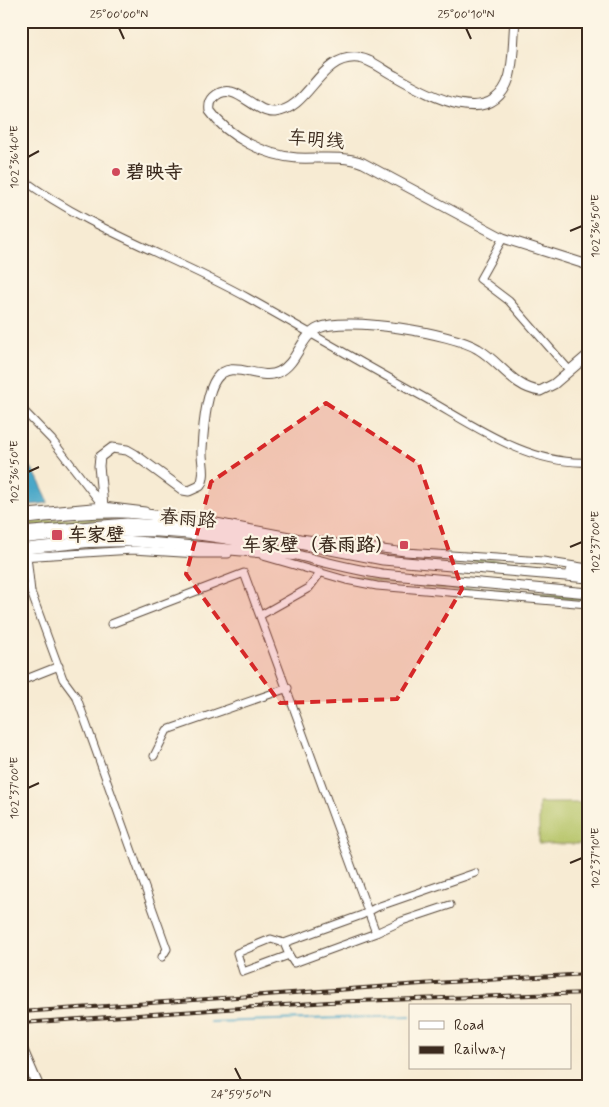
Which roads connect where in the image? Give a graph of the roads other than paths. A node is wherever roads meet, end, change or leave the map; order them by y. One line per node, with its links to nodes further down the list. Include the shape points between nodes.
1 (515, 21): 3 (main road, 车明线, via 510,75 503,90 486,103 464,105 438,99 369,61 352,57 328,67 293,104 278,112 262,111 231,92 221,92 209,106 219,122 246,142 294,158 344,158 363,163)
2 (21, 178): 5 (street, via 78,216 247,297)
3 (503, 238): 4 (main road, 车明线); 7 (street, via 480,279 509,301)
4 (588, 265)
5 (309, 335): 7 (main road, via 328,325 363,323 458,341 480,350 532,390 546,389); 9 (street, via 520,449 559,461); 10 (main road, via 282,371 269,375 229,370 222,372 214,381 202,450 204,475 200,486 183,490 127,450 112,448 100,458)
6 (588, 355): 7 (main road)
7 (570, 370)
8 (21, 408): 10 (street, via 52,440)
9 (588, 462)
10 (108, 509): 11 (street); 12 (highway); 13 (highway)
11 (21, 514)
12 (21, 519)
13 (178, 519): 14 (highway); 16 (street, via 216,522)
14 (200, 528): 15 (main road, 春雨路, via 127,523); 19 (main road, 春雨路)
15 (21, 532)
16 (300, 538): 19 (main road); 22 (street, via 406,552 543,561)
17 (21, 539): 21 (main road, 春雨路, via 98,531 156,531 225,538)
18 (254, 553): 20 (street, via 133,550); 20 (highway, via 130,541 88,542); 21 (highway); 23 (street)
19 (341, 553): 24 (main road, 春雨路, via 413,564)
20 (23, 554): 30 (street, via 31,592)
21 (293, 555): 26 (main road, 春雨路, via 382,574)
22 (588, 569): 24 (main road)
23 (320, 572): 27 (street, via 400,589); 28 (street, via 309,588)
24 (542, 572): 25 (main road, 春雨路)
25 (588, 578)
26 (588, 593)
27 (588, 604)
28 (262, 616): 29 (street, via 244,573); 32 (street)
29 (111, 624)
30 (58, 666): 31 (street); 40 (street, via 76,698 164,940 167,949)
31 (21, 681)
32 (288, 688): 33 (street, via 167,730); 36 (street)
33 (154, 756)
34 (475, 873): 36 (street)
35 (450, 905): 37 (street)
36 (368, 911): 37 (street); 38 (street)
37 (376, 932): 39 (street, via 294,963)
38 (284, 943): 39 (street); 39 (street, via 272,939 237,953 243,972)
39 (289, 955)
40 (162, 957)
41 (21, 1047): 44 (highway)
42 (21, 1078): 43 (highway)
43 (24, 1086)
44 (38, 1086)

